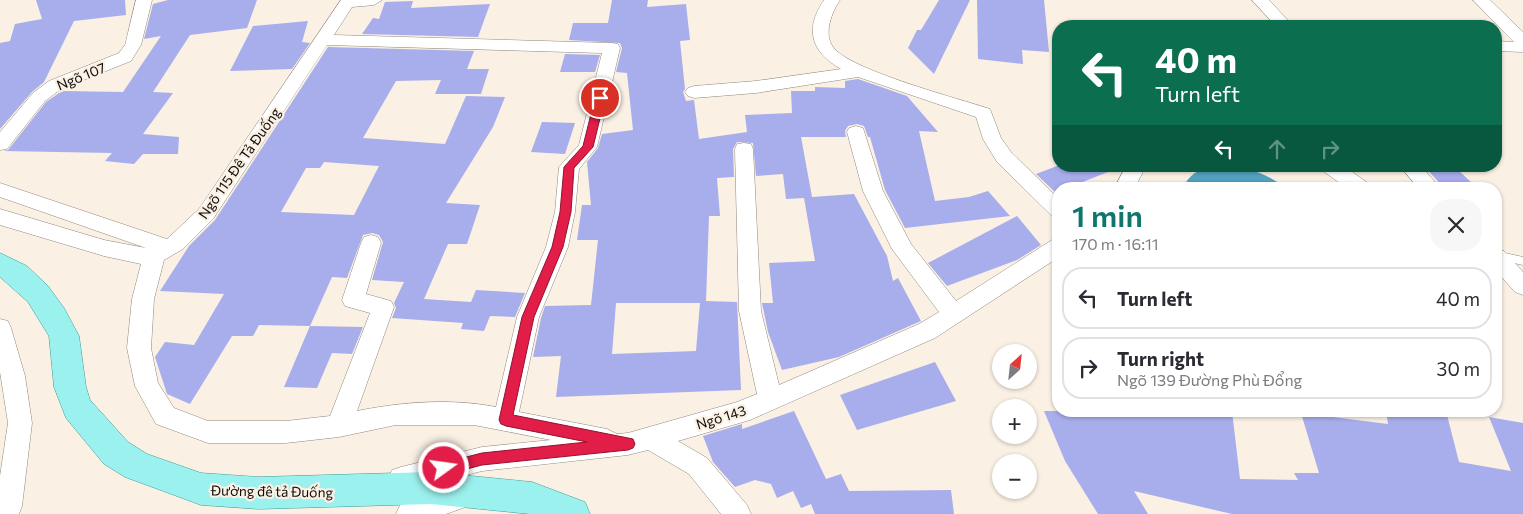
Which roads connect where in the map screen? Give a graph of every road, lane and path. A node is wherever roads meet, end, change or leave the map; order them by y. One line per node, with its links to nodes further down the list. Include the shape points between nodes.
1 (144, 0): 17 (street, Ngõ 107, via 133,45 125,57 55,85 39,97)
2 (374, 0): 6 (street)
3 (832, 0): 14 (street, via 824,10 821,32 826,51 848,67)
4 (1260, 0): 7 (street)
5 (1481, 0): 8 (street)
6 (349, 2): 10 (street, Ngõ 115 Đê Tả Đuống)
7 (1279, 20)
8 (1501, 20)
9 (1502, 20): 11 (street)
10 (324, 40): 27 (street, Ngõ 115 Đê Tả Đuống, via 206,214 181,239); 37 (street, via 612,48 588,147 569,167 565,212 557,247 528,317)
11 (1523, 41)
12 (1502, 46): 13 (street)
13 (1523, 47)
14 (861, 71): 15 (street, via 756,87); 24 (street, via 984,113 992,140 1004,157)
15 (694, 92)
16 (856, 132): 34 (street, via 873,191 903,249)
17 (0, 144)
18 (744, 149): 36 (street, via 750,311)
19 (1338, 172): 21 (street)
20 (1415, 172): 22 (street)
21 (1352, 182)
22 (1425, 182)
23 (0, 190): 27 (street)
24 (1052, 204)
25 (0, 217): 27 (street, via 126,254)
26 (371, 243): 38 (street, via 352,300 383,307)
27 (161, 251): 38 (street, via 144,299 139,348 147,386 165,416 208,432 286,432)
28 (1052, 251): 34 (street, Ngõ 143)
29 (1502, 257): 30 (lane)
30 (1523, 262)
31 (1502, 263): 33 (street)
32 (0, 264): 41 (main road, Đường đê tả Đuống, via 38,294 54,316 64,336 70,387 78,408 116,453 166,478 201,489 258,494)
33 (1523, 286)
34 (954, 314): 36 (street, Ngõ 143, via 927,331)
35 (0, 328): 43 (street, via 13,376 20,423)
36 (770, 400): 39 (street, Ngõ 143, via 741,412)
37 (506, 420): 38 (street, via 474,414 396,414); 39 (street)
38 (339, 426)
39 (639, 441): 41 (street, Ngõ 143, via 482,459); 46 (street, via 698,466)
40 (0, 480): 43 (street)
41 (350, 492): 42 (main road, Đường đê tả Đuống, via 431,488)
42 (475, 492): 44 (street); 45 (main road, Đường đê tả Đuống, via 532,498)
43 (10, 510)
44 (408, 514)
45 (573, 514)
46 (738, 514)

